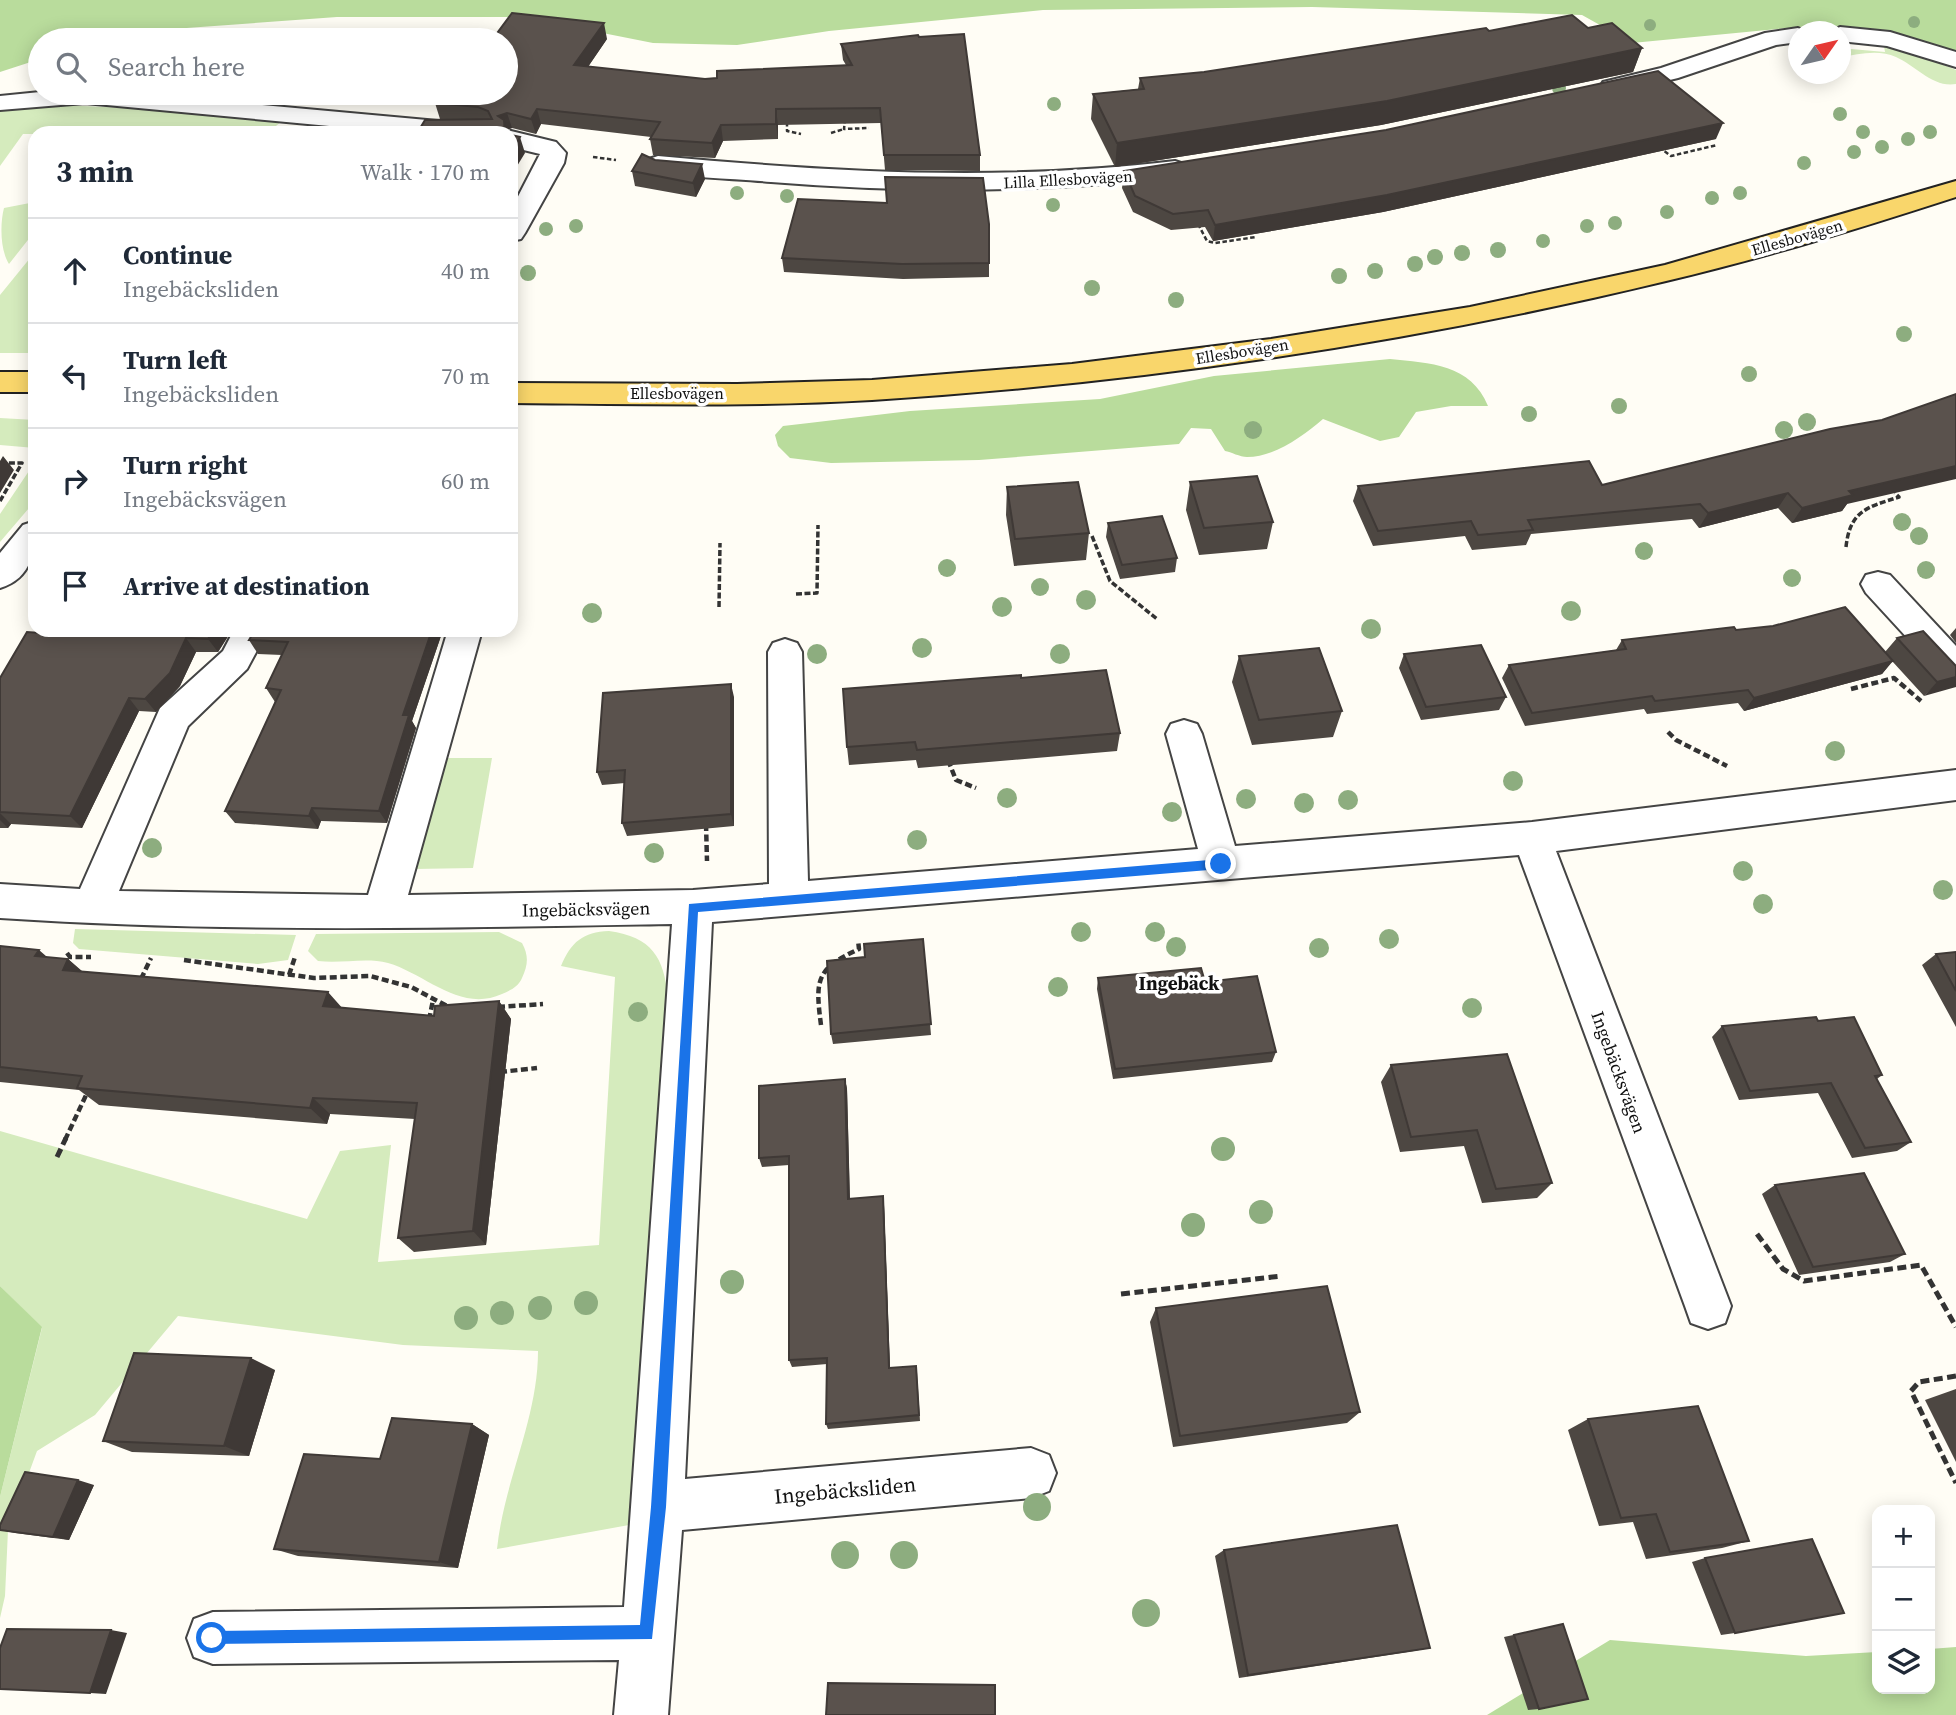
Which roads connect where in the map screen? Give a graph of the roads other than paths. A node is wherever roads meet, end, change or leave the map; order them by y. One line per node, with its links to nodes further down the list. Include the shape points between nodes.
1 (1851, 35): 3 (street, via 1890,39)
2 (1788, 36): 4 (street)
3 (1956, 60)
4 (1592, 92)
5 (28, 101): 6 (street)
6 (0, 103)
7 (163, 105): 8 (street)
8 (344, 126)
9 (518, 141): 13 (street, via 547,147 552,153 551,163)
10 (658, 164): 11 (street, Lilla Ellesbovägen, via 929,183 1115,178)
11 (1200, 166)
12 (1956, 189): 16 (main road, Ellesbovägen, via 1641,279 1459,316 1200,358 869,390)
13 (518, 221)
14 (0, 382): 15 (main road)
15 (28, 382)
16 (518, 393)
17 (28, 542): 18 (street)
18 (0, 576)
19 (1878, 584): 23 (street)
20 (248, 637): 30 (street, via 236,660 173,718)
21 (463, 637): 32 (street)
22 (785, 652): 28 (street)
23 (1956, 669)
24 (1184, 734): 27 (street)
25 (1956, 785): 26 (street, Ingebäcksvägen)
26 (1532, 838): 27 (street, Ingebäcksvägen); 33 (street, Ingebäcksvägen)
27 (1221, 864): 28 (street, Ingebäcksvägen)
28 (789, 899): 31 (street, Ingebäcksvägen)
29 (0, 901): 30 (street, Ingebäcksvägen)
30 (81, 906): 32 (street, Ingebäcksvägen)
31 (700, 907): 32 (street, Ingebäcksvägen); 35 (street)
32 (383, 912)
33 (1708, 1306)
34 (1031, 1472): 35 (street, Ingebäcksliden)
35 (659, 1507): 36 (street)
36 (647, 1633): 37 (street); 38 (street)
37 (212, 1638)
38 (641, 1715)

